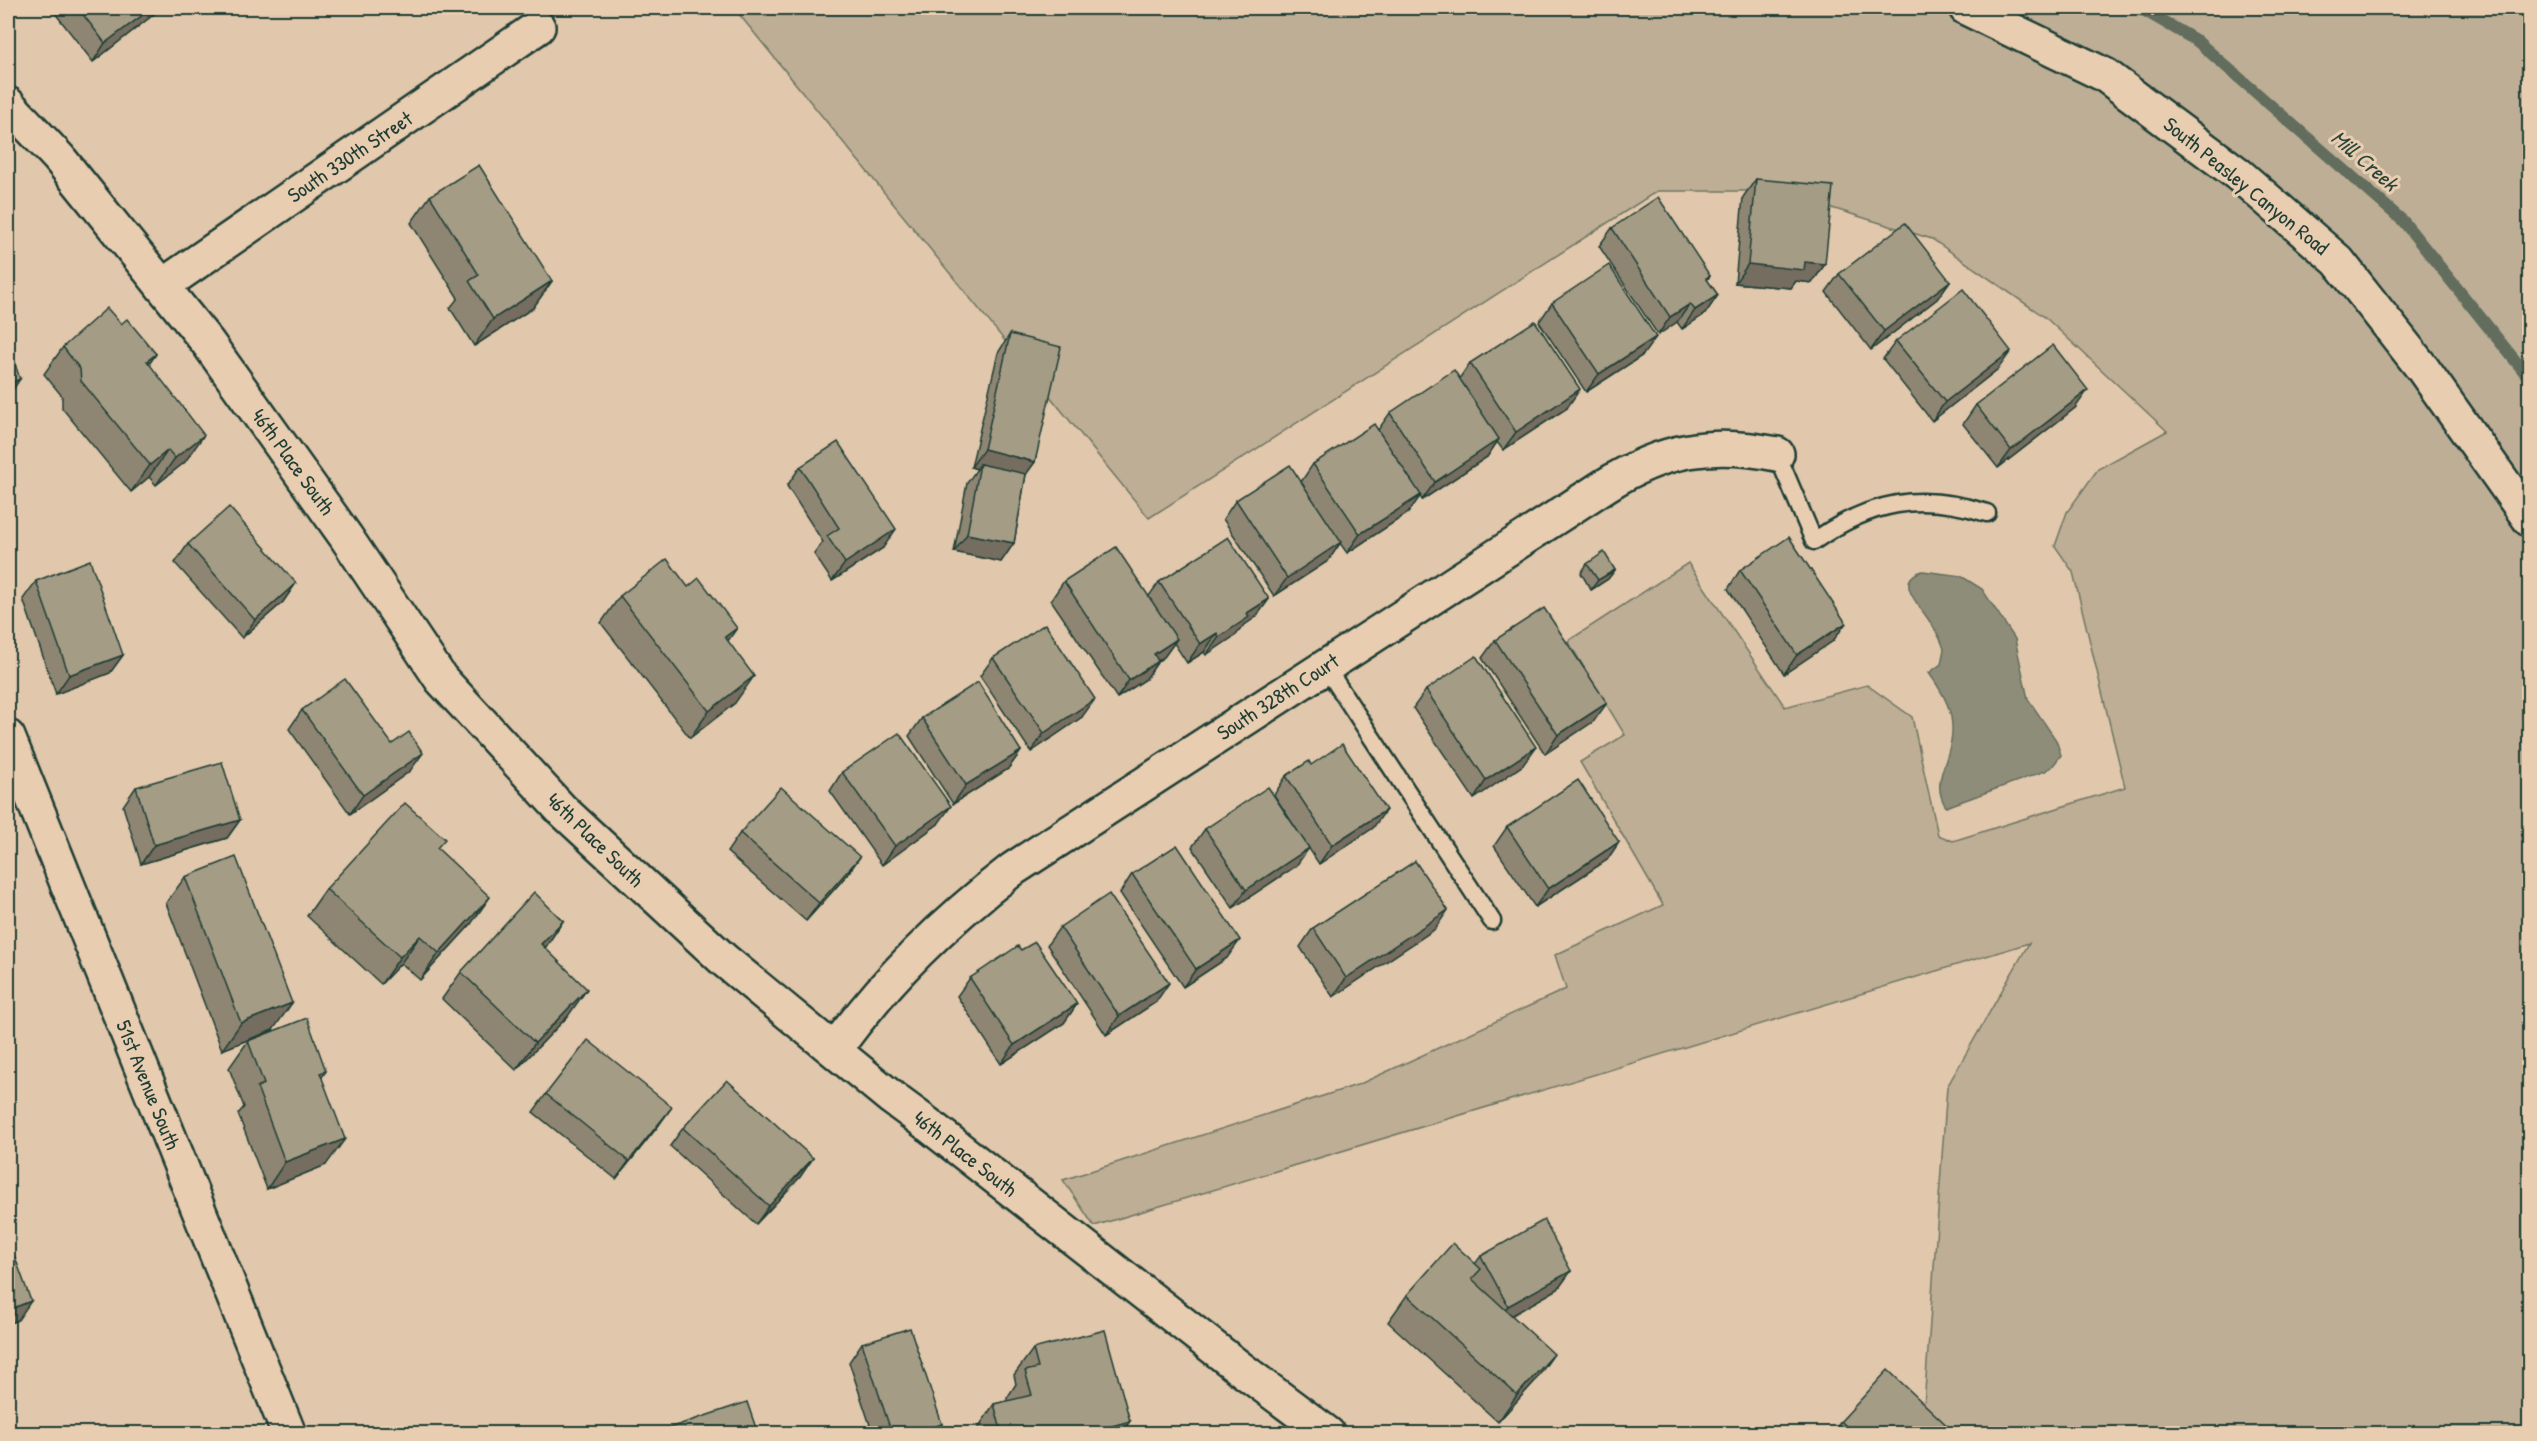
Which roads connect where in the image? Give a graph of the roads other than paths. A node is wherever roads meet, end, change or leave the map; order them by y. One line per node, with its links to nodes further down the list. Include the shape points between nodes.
1 (1966, 8): 7 (street, South Peasley Canyon Road, via 2105,75 2238,174 2338,261 2424,369)
2 (538, 27): 4 (street, South 330th Street)
3 (8, 104): 4 (street, 46th Place South, via 59,158)
4 (162, 286): 11 (street, 46th Place South, via 208,343 346,537 441,679 561,809 724,960)
5 (1777, 454): 6 (lane, via 1814,541 1858,514 1908,501 1935,501); 8 (street, South 328th Court, via 1713,447 1672,454 1629,471)
6 (1987, 513)
7 (2529, 520)
8 (1325, 666): 10 (lane); 11 (street, South 328th Court, via 1013,869 968,904 892,976)
9 (8, 737): 12 (street, 51st Avenue South)
10 (1492, 921)
11 (835, 1049): 13 (street, 46th Place South, via 892,1098)
12 (290, 1434)
13 (1328, 1434)

